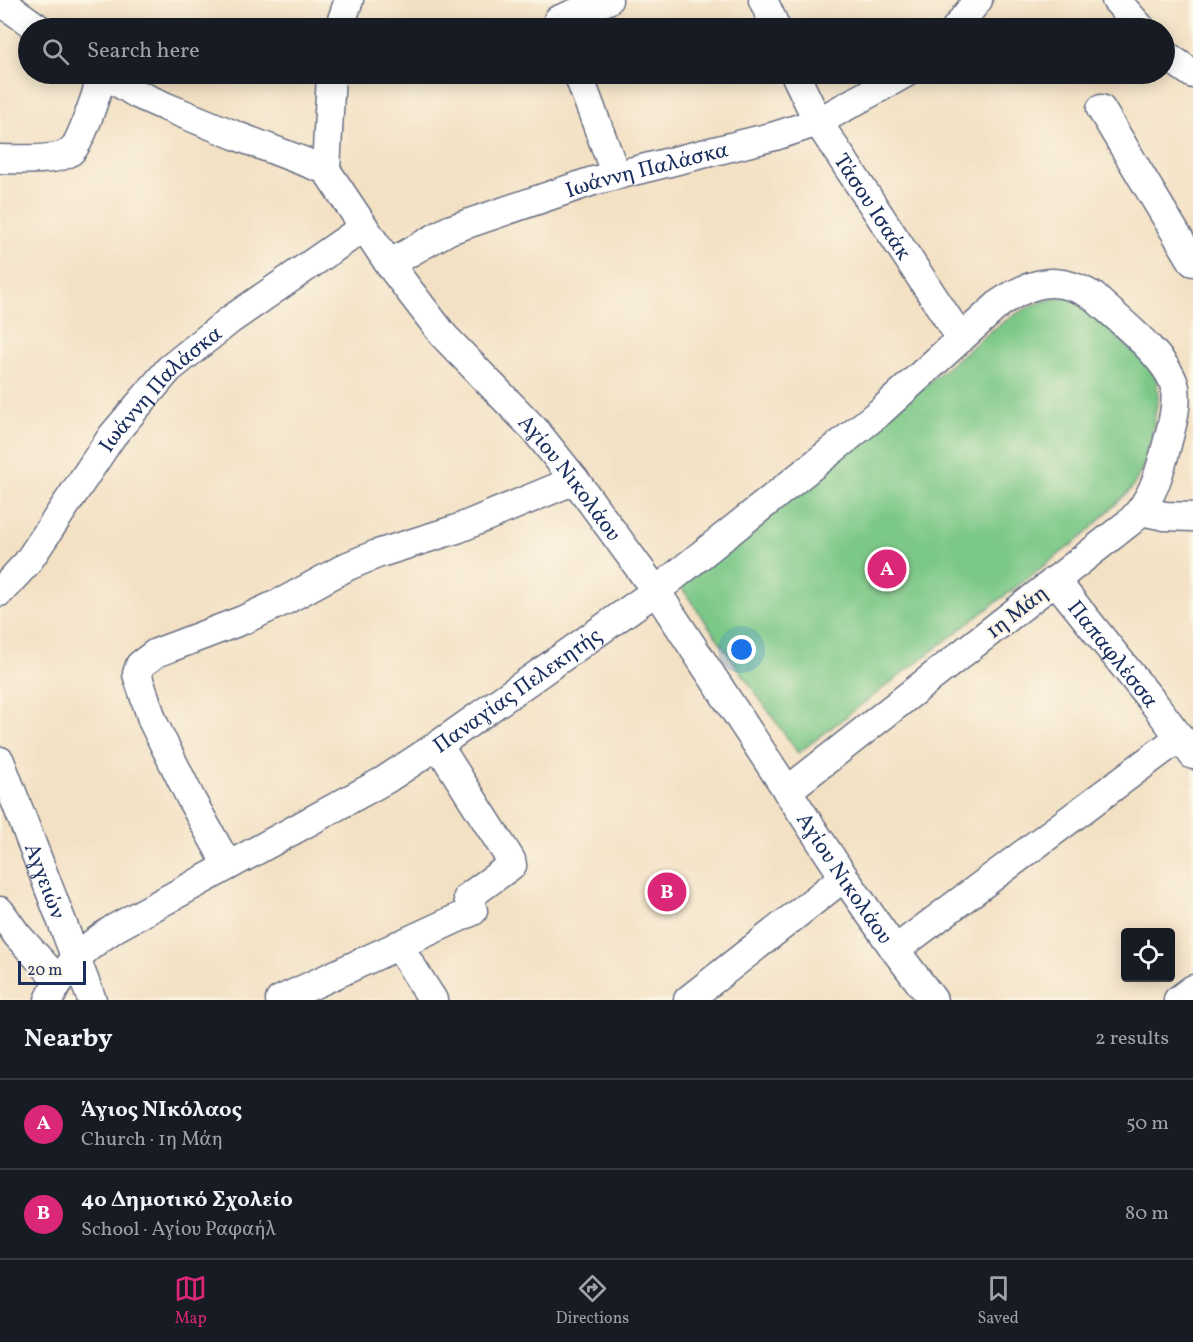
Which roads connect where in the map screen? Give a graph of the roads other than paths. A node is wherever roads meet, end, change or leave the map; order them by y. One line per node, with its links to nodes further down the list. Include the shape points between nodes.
1 (349, 0): 9 (street)
2 (608, 0): 7 (street)
3 (763, 0): 10 (street)
4 (978, 0): 11 (street)
5 (1116, 0): 12 (street)
6 (0, 1): 8 (street)
7 (556, 16)
8 (24, 18)
9 (343, 18)
10 (771, 18)
11 (964, 18)
12 (1132, 18)
13 (1175, 62): 14 (street)
14 (1193, 74)
15 (100, 84): 23 (street, via 80,140 70,152 55,157)
16 (120, 84): 24 (street, via 164,106)
17 (330, 84): 24 (street)
18 (582, 84): 25 (street)
19 (800, 84): 22 (street, Τάσου Ισαάκ)
20 (886, 84): 22 (street, Ιωάννη Παλάσκα)
21 (1101, 109): 27 (street)
22 (818, 122): 25 (street, Ιωάννη Παλάσκα); 29 (street, Τάσου Ισαάκ)
23 (0, 159)
24 (326, 170): 26 (street, Αγίου Νικολάου)
25 (616, 175): 28 (street, Ιωάννη Παλάσκα, via 449,230)
26 (363, 228): 28 (street, Αγίου Νικολάου); 36 (street, Ιωάννη Παλάσκα, via 230,320 169,369 112,436 27,563)
27 (1193, 262)
28 (389, 264): 31 (street, Αγίου Νικολάου, via 444,336 535,430)
29 (960, 337): 30 (street, 1η Μάη, via 994,307 1021,290 1046,283 1065,284 1092,296 1159,359 1171,377); 35 (street, Παναγίας Πελεκητής, via 880,412)
30 (1184, 380): 32 (street, 1η Μάη, via 1175,397 1160,471)
31 (575, 480): 35 (street, Αγίου Νικολάου); 41 (street, via 457,529 348,566 286,600 156,653 140,665 137,674 153,722)
32 (1141, 511): 33 (street); 34 (street, 1η Μάη)
33 (1193, 517)
34 (1055, 580): 38 (street, Παπαφλέσσα); 40 (street, 1η Μάη)
35 (656, 591): 37 (street, Παναγίας Πελεκητής); 40 (street, Αγίου Νικολάου)
36 (0, 592)
37 (438, 745): 41 (street, Παναγίας Πελεκητής, via 385,780); 44 (street, via 512,865 468,897 473,911)
38 (1186, 746): 45 (street)
39 (0, 761): 46 (street, Αγγειών)
40 (787, 791): 42 (street, Αγίου Νικολάου)
41 (228, 866): 46 (street, Παναγίας Πελεκητής, via 115,928)
42 (844, 877): 45 (street, Αγίου Νικολάου); 53 (street)
43 (0, 911): 48 (street)
44 (398, 945): 51 (street); 52 (street)
45 (895, 950): 49 (street, Αγίου Νικολάου)
46 (75, 958): 48 (street, Παναγίας Πελεκητής); 50 (street, Αγγειών)
47 (1193, 988): 54 (street)
48 (54, 990)
49 (924, 997)
50 (92, 1000)
51 (280, 1000)
52 (433, 1000)
53 (688, 1000)
54 (1178, 1000)

